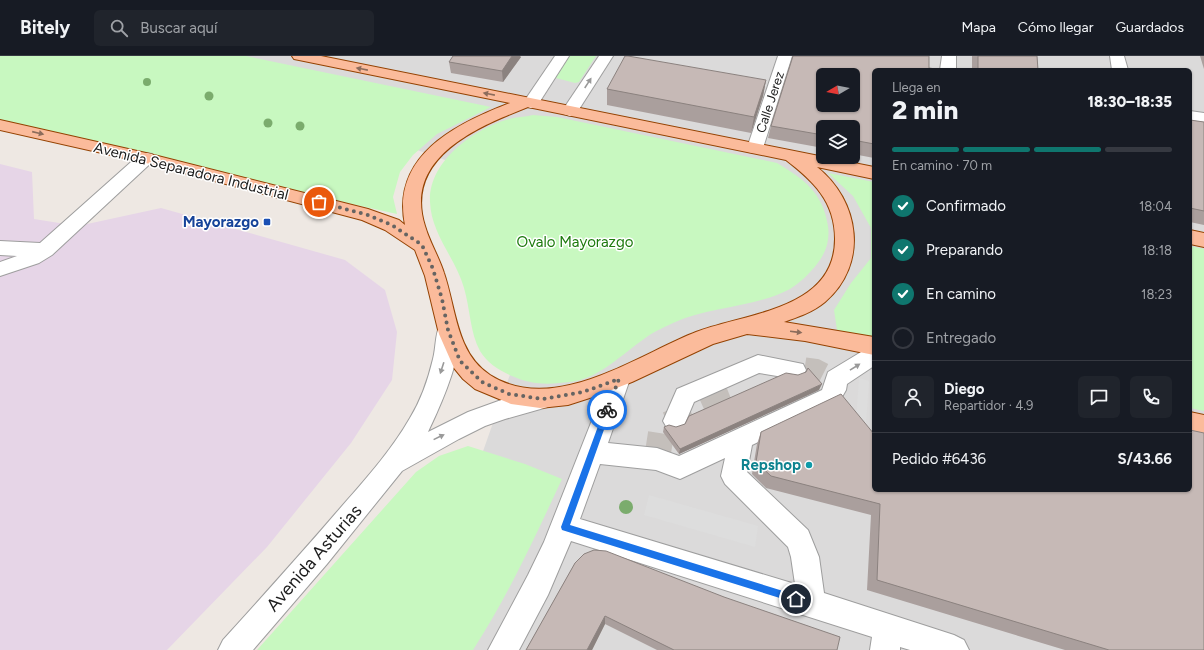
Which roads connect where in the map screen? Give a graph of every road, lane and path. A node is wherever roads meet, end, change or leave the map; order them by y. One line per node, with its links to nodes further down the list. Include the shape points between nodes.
1 (299, 56): 9 (main road, one-way to 1)
2 (562, 56): 9 (street)
3 (606, 56): 10 (street, one-way to 3)
4 (785, 56): 14 (street, Calle Jerez)
5 (949, 56): 7 (street)
6 (1117, 56): 8 (street)
7 (948, 68)
8 (1120, 68)
9 (529, 102): 10 (main road); 20 (main road, via 464,128 440,146 424,165 413,186 411,215)
10 (570, 111): 14 (main road)
11 (1192, 116): 12 (street)
12 (1204, 118)
13 (0, 125): 16 (main road, Avenida Separadora Industrial, one-way to 16)
14 (755, 148): 15 (main road)
15 (791, 156): 17 (main road); 24 (main road, via 818,177 836,202 846,228 845,253 835,276 815,298 783,314)
16 (146, 158): 20 (main road, Avenida Separadora Industrial, via 368,215 392,225); 22 (street)
17 (872, 173)
18 (1192, 237): 19 (main road)
19 (1204, 240)
20 (422, 245): 25 (main road, via 433,269)
21 (0, 248): 22 (street)
22 (45, 250): 23 (street, via 32,258)
23 (0, 269)
24 (743, 326): 26 (main road, one-way to 26, via 806,333); 29 (main road, via 672,351)
25 (448, 330): 30 (main road, via 460,361 482,382 509,394); 36 (street, Avenida Asturias, one-way to 36, via 444,361 434,394 417,428)
26 (872, 346)
27 (872, 356): 34 (street, one-way to 27, via 830,397 835,390 836,379)
28 (795, 370): 31 (street, via 758,364 685,396)
29 (619, 379): 30 (main road, via 583,392); 35 (street)
30 (543, 399): 36 (street, Avenida Asturias, one-way to 30, via 467,423)
31 (675, 421)
32 (1192, 422): 33 (main road)
33 (1204, 425)
34 (741, 439): 35 (street, via 680,468 657,459); 38 (street, via 734,476 799,539 805,557)
35 (592, 452): 37 (street)
36 (394, 464): 40 (street, Avenida Asturias)
37 (565, 527): 38 (street); 41 (street, via 517,628)
38 (811, 603): 39 (street)
39 (886, 639): 42 (street)
40 (233, 650)
41 (503, 650)
42 (954, 650)

